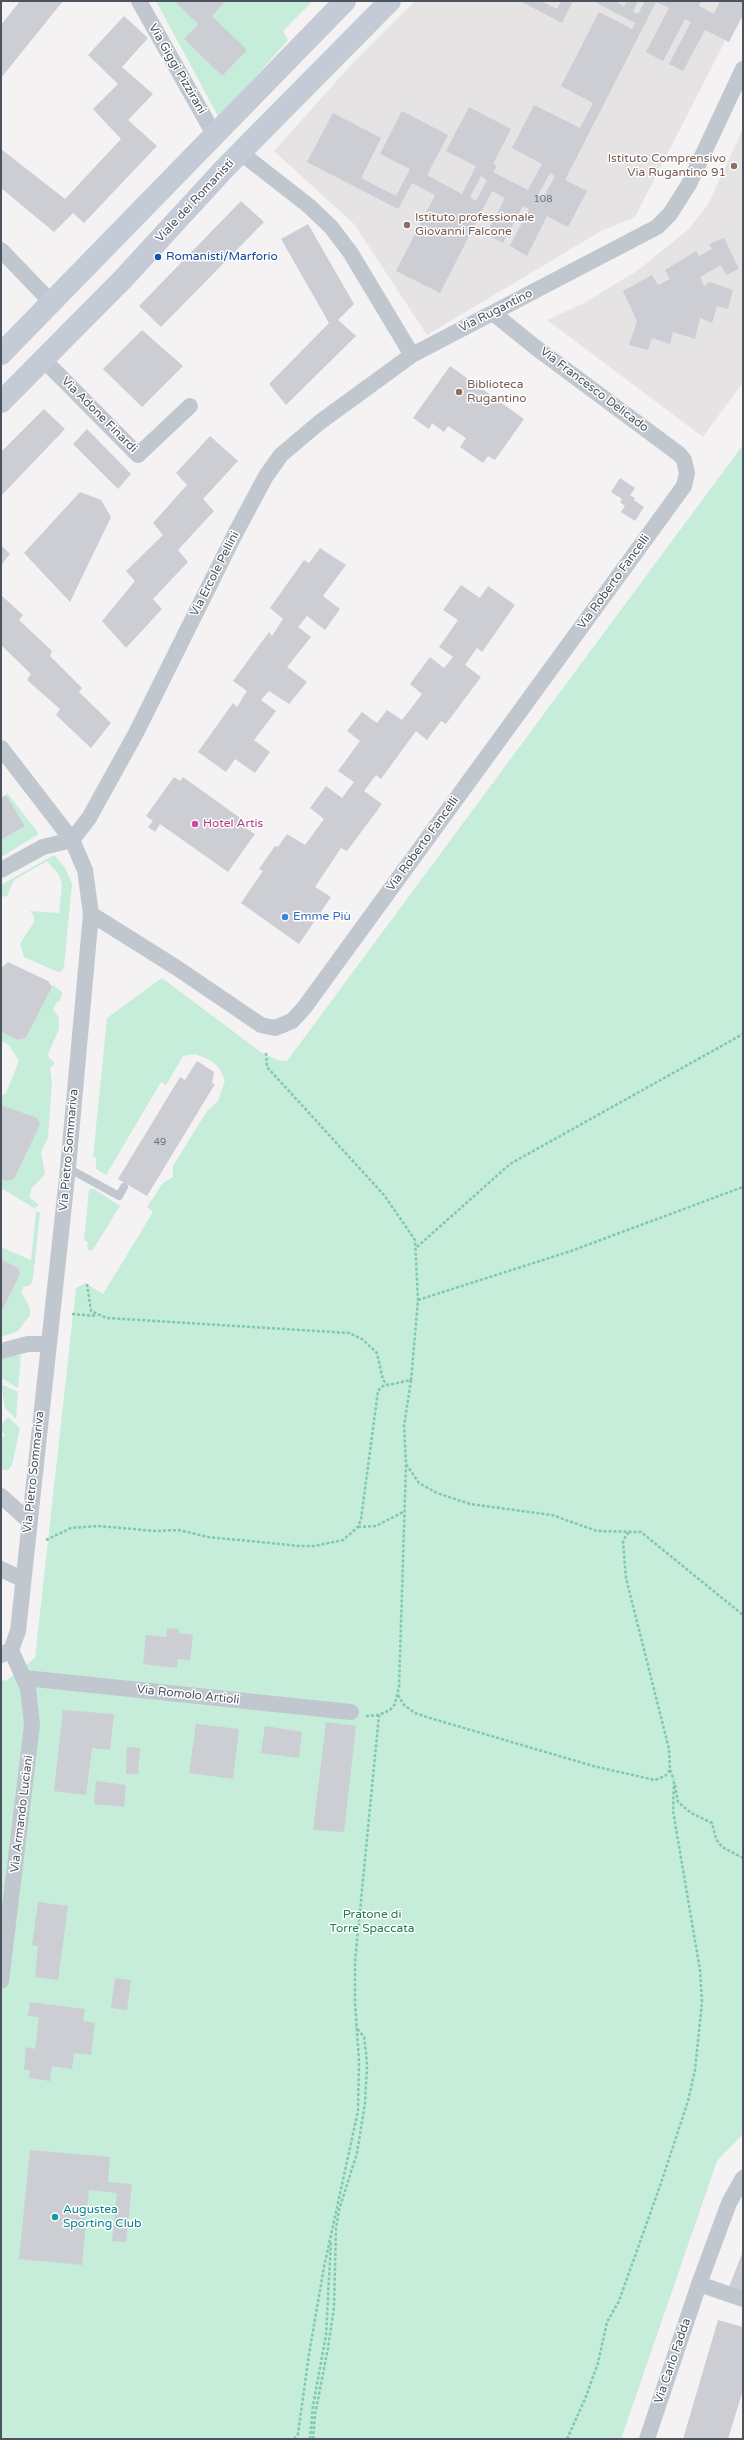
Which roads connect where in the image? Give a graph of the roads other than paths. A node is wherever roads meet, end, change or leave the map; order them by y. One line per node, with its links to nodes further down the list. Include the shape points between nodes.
1 (139, 1): 5 (street, Via Giggi Pizzirani)
2 (345, 1): 5 (street)
3 (390, 1): 6 (street, Viale dei Romanisti)
4 (743, 69): 9 (street, Via Rugantino, via 689,184 665,220 642,236)
5 (215, 136): 8 (street)
6 (241, 153): 11 (street, via 309,206 331,227 350,252); 12 (street, Viale dei Romanisti, via 123,280)
7 (1, 250): 8 (street)
8 (51, 302): 10 (street)
9 (493, 312): 11 (street, Via Rugantino); 15 (street, Via Francesco Delicado, via 535,347 678,454 684,460)
10 (1, 354)
11 (412, 355): 17 (street, Via Ercole Pellini, via 291,445 266,476 106,790)
12 (43, 360): 13 (street, Viale dei Romanisti); 14 (street, Via Adone Finardi, via 138,455)
13 (1, 402)
14 (190, 406)
15 (687, 473): 19 (street, Via Roberto Fancelli, via 686,483 677,496 292,1022 275,1028 261,1025 177,968)
16 (1, 748): 17 (street, Via Pietro Sommariva)
17 (72, 840): 18 (street, via 43,848); 19 (street, Via Pietro Sommariva, via 86,870)
18 (1, 870)
19 (90, 914): 20 (street, Via Pietro Sommariva)
20 (68, 1168): 21 (lane, via 119,1196); 22 (street, Via Pietro Sommariva)
21 (124, 1187)
22 (48, 1344): 23 (street, via 28,1344); 25 (street, Via Pietro Sommariva)
23 (1, 1351)
24 (1, 1496): 25 (street)
25 (29, 1521): 27 (street, Via Pietro Sommariva)
26 (1, 1569): 27 (street)
27 (22, 1579): 28 (street, Via Pietro Sommariva, via 18,1631)
28 (6, 1653): 29 (street, Via Armando Luciani)
29 (25, 1678): 30 (street, Via Romolo Artioli); 31 (street, Via Armando Luciani, via 31,1706 32,1731)
30 (351, 1712)
31 (1, 1981)
32 (743, 2178): 33 (street, Via Carlo Fadda, via 729,2203)
33 (699, 2284): 34 (street); 35 (street, Via Carlo Fadda)
34 (743, 2299)
35 (647, 2439)

